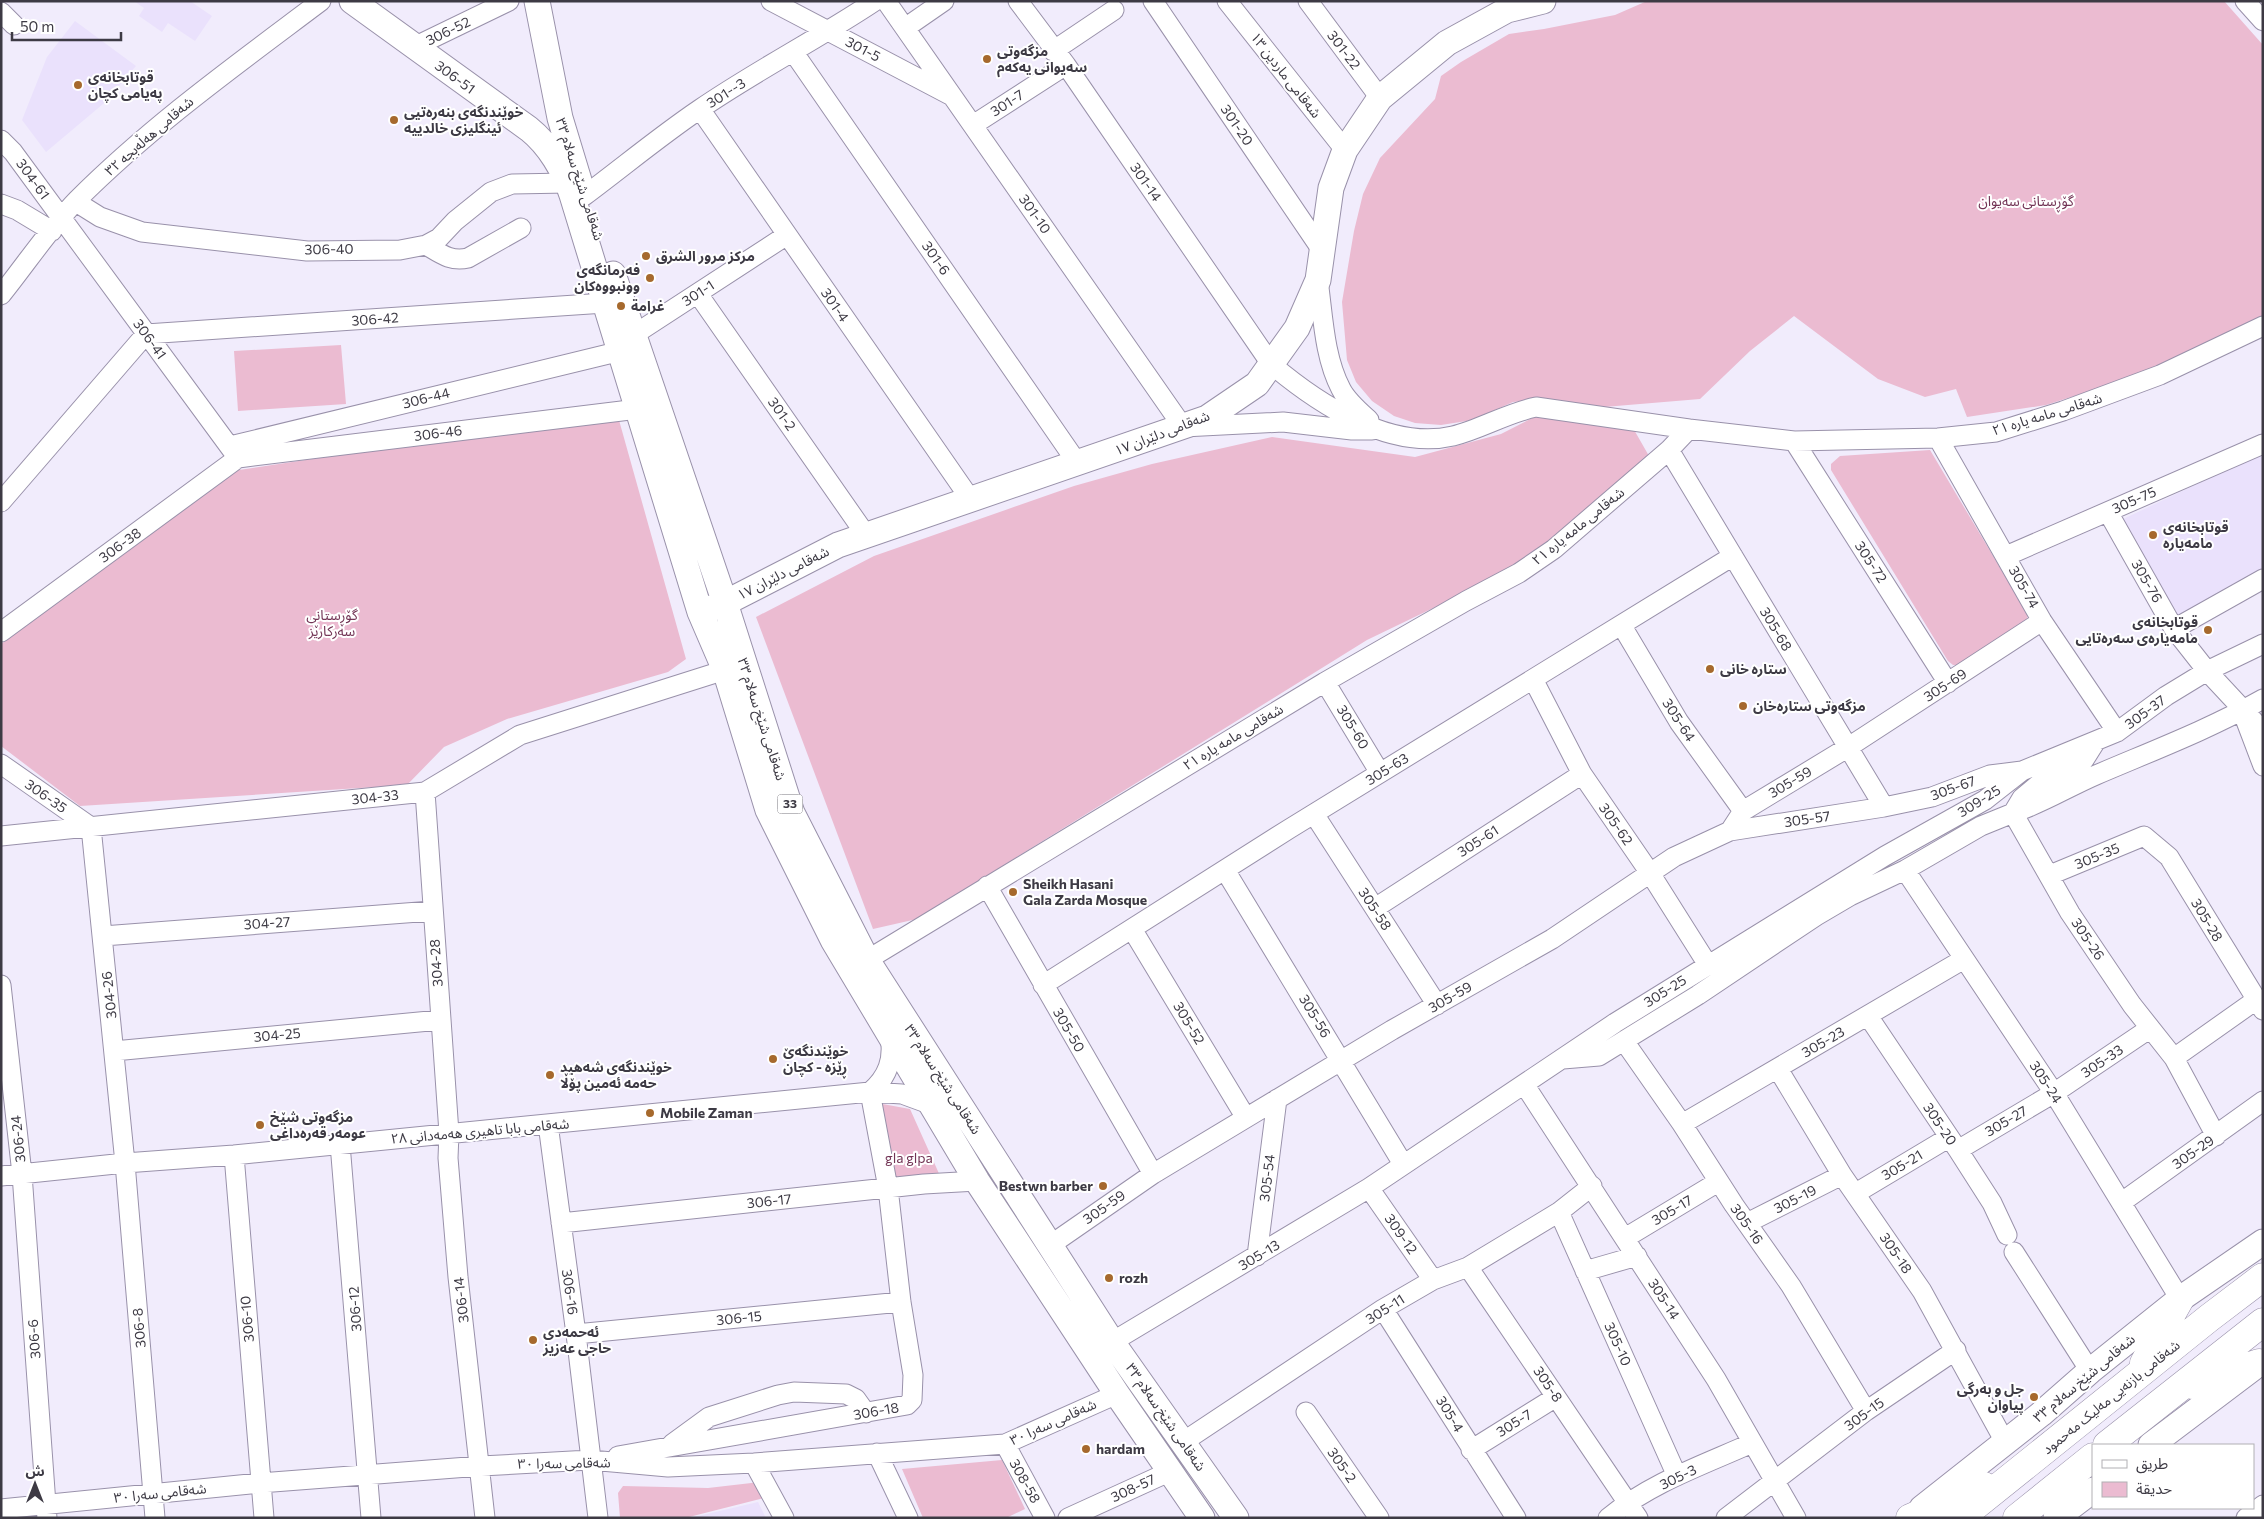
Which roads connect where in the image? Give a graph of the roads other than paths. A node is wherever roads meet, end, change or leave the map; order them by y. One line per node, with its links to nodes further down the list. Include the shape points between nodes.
1 (321, 1): 32 (street, شەقامی هەڵەبجە ٣٢, via 172,113)
2 (352, 1): 19 (main road, 306-51)
3 (508, 1): 19 (street, 306-52)
4 (537, 1): 23 (main road, شەقامی شێخ سەلام ٣٣ / 33)
5 (772, 1): 18 (street, 301-5)
6 (876, 1): 18 (street, 301--3)
7 (886, 1): 17 (street, 301-10)
8 (944, 1): 17 (street)
9 (1018, 1): 20 (street, 301-14)
10 (1153, 1): 38 (street, 301-20)
11 (1227, 1): 30 (street, شەقامی ماردین ١٣)
12 (1308, 1): 25 (street, 301-22)
13 (1543, 1): 25 (main road, شەقامی دلێران ١٧, via 1507,10 1446,43)
14 (2244, 1): 16 (street)
15 (1117, 4): 20 (street)
16 (2263, 21)
17 (905, 28): 24 (street, 301-10)
18 (830, 32): 21 (street, 301--3); 24 (street, 301-5)
19 (414, 47): 27 (main road, 306-51)
20 (1054, 51): 22 (street, 301-14)
21 (794, 52): 26 (street, 301--3); 57 (street, 301-6)
22 (1066, 65): 28 (street, 301-7); 47 (street, 301-14)
23 (555, 93): 27 (main road, via 545,112 533,121); 31 (main road, شەقامی شێخ سەلام ٣٣ / 33)
24 (954, 97): 28 (street, 301-10)
25 (1380, 98): 30 (main road, شەقامی دلێران ١٧)
26 (700, 109): 31 (street, 301--3); 36 (street, 301-4)
27 (520, 123): 31 (main road, 306-51, via 548,147)
28 (973, 125): 49 (street, 301-10)
29 (2, 141): 34 (street, 304-61, via 13,152)
30 (1345, 150): 38 (main road, شەقامی دلێران ١٧, via 1330,188)
31 (576, 190): 37 (street, 306-40, via 512,184 491,192 439,238); 39 (main road, شەقامی شێخ سەلام ٣٣ / 33)
32 (76, 202): 34 (street, شەقامی هەڵەبجە ٣٢); 37 (street, 306-40, via 100,217 142,232 187,238 306,250 400,250)
33 (1, 204): 34 (street)
34 (57, 225): 41 (street, شەقامی هەڵەبجە ٣٢); 45 (street, 306-41)
35 (521, 228): 37 (street, via 459,260 450,259)
36 (787, 235): 42 (street, 301-1); 58 (street, 301-4)
37 (426, 245)
38 (1321, 249): 40 (main road, شەقامی دلێران ١٧)
39 (599, 259): 43 (main road, شەقامی شێخ سەلام ٣٣ / 33); 46 (main road, شەقامی شێخ سەلام ٣٣ / 33)
40 (1318, 280): 47 (main road, شەقامی دلێران ١٧, via 1297,328); 51 (street, via 1331,364 1341,390)
41 (2, 292)
42 (698, 294): 46 (street, 301-1); 61 (street, 301-2)
43 (605, 303): 45 (street, 306-42); 46 (main road, شەقامی شێخ سەلام ٣٣ / 33)
44 (2263, 326): 52 (street, شەقامی مامە یارە ٢١, via 2160,375 2064,412 1996,432)
45 (146, 334): 56 (street, 306-41); 59 (street)
46 (628, 343): 48 (main road, شەقامی شێخ سەلام ٣٣ / 33); 56 (street, 306-44); 65 (main road, شەقامی شێخ سەلام ٣٣ / 33)
47 (1271, 364): 49 (main road, شەقامی دلێران ١٧, via 1257,384 1207,418); 51 (street, 301-14, via 1294,384)
48 (638, 409): 56 (street, 306-46); 66 (main road, شەقامی شێخ سەلام ٣٣ / 33)
49 (1183, 427): 51 (street, via 1283,422); 57 (main road, شەقامی دلێران ١٧)
50 (1689, 429): 51 (street, via 1536,407 1453,436 1427,440 1395,436); 53 (street, شەقامی مامە یارە ٢١); 55 (street, شەقامی مامە یارە ٢١)
51 (1379, 430)
52 (1938, 438): 53 (street, شەقامی مامە یارە ٢١); 63 (street, 305-74)
53 (1794, 441): 76 (street, 305-72)
54 (2263, 444): 60 (street, 305-75)
55 (1669, 450): 62 (street, 305-68); 75 (street, شەقامی مامە یارە ٢١, via 1554,549 1519,573)
56 (234, 452): 70 (street, 306-38)
57 (1078, 464): 58 (main road, شەقامی دلێران ١٧)
58 (971, 500): 61 (main road, شەقامی دلێران ١٧)
59 (1, 502)
60 (2108, 512): 63 (street, 305-75); 69 (street, 305-76)
61 (866, 535): 65 (main road, شەقامی دلێران ١٧, via 838,545)
62 (1733, 556): 68 (street, 305-63); 82 (street, 305-68)
63 (2006, 556): 67 (street, 305-74)
64 (2263, 579): 69 (street)
65 (725, 603): 66 (main road, شەقامی دلێران ١٧); 108 (main road, شەقامی شێخ سەلام ٣٣ / 33, via 792,812)
66 (700, 612): 72 (main road, شەقامی شێخ سەلام ٣٣ / 33)
67 (2042, 620): 76 (street, 305-69); 80 (street, 305-74)
68 (1622, 626): 74 (street, 305-63); 90 (street, 305-64, via 1679,722)
69 (2174, 629): 73 (street, 305-76)
70 (1, 632)
71 (2263, 644): 73 (street, 305-37)
72 (725, 670): 88 (street, 304-33, via 520,735); 117 (main road, شەقامی شێخ سەلام ٣٣ / 33, via 768,810 833,940)
73 (2207, 671): 78 (street, 305-76); 80 (street, 305-37)
74 (1533, 679): 86 (street, 305-63); 87 (street, 305-62)
75 (1325, 682): 86 (street, 305-60); 102 (street, شەقامی مامە یارە ٢١)
76 (1948, 683): 82 (street, 305-69)
77 (2263, 699): 78 (street)
78 (2243, 711): 79 (street, 305-76); 84 (street); 91 (street, via 2079,783 2035,806)
79 (2263, 731)
80 (2117, 732): 81 (street, 305-37)
81 (2096, 741): 85 (street, 305-37); 91 (street, via 2074,770 2040,783 2022,798)
82 (1847, 748): 89 (street, 305-68); 90 (street, 305-59)
83 (1, 764): 93 (street, 306-35)
84 (2263, 766)
85 (2022, 771): 89 (street, 305-67, via 1990,775 1932,797); 94 (street, 309-25, via 1985,800)
86 (1380, 773): 92 (street, 305-63)
87 (1582, 774): 100 (street, 305-62); 103 (street, 305-61)
88 (425, 792): 93 (street, 304-33); 104 (street, 304-28)
89 (1884, 807): 95 (street, 305-57)
90 (1743, 811): 95 (street, 305-59)
91 (2013, 812): 99 (street); 101 (street, 305-26)
92 (1314, 814): 98 (street, 305-63); 103 (street, 305-58)
93 (91, 827): 96 (street, 304-33); 106 (street, 304-26)
94 (1933, 828): 109 (street, 305-25)
95 (1730, 831): 100 (street, 305-59)
96 (1, 836)
97 (2144, 836): 101 (street, 305-35); 113 (street, 305-28, via 2169,857)
98 (1225, 870): 105 (street, 305-63); 122 (street, 305-56)
99 (1905, 870): 107 (street, 305-24); 118 (street, via 1816,916)
100 (1650, 873): 109 (street, 305-62); 112 (street, 305-59, via 1552,939)
101 (2050, 875): 116 (street, 305-26, via 2070,913)
102 (987, 886): 108 (street, شەقامی مامە یارە ٢١); 110 (street, 305-50)
103 (1375, 908): 112 (street, 305-58)
104 (432, 911): 106 (street, 304-27); 115 (street, 304-28)
105 (1132, 929): 110 (street, 305-63); 130 (street, 305-52)
106 (103, 936): 119 (street, 304-26)
107 (1964, 959): 114 (street, 305-23); 126 (street, 305-24)
108 (866, 960): 137 (main road, شەقامی شێخ سەلام ٣٣ / 33)
109 (1708, 964): 121 (street, 305-25)
110 (1043, 985): 142 (street, 305-50)
111 (1, 986): 141 (street, 306-24)
112 (1437, 1005): 122 (street, 305-59)
113 (2259, 1005): 120 (street)
114 (1868, 1016): 123 (street, 305-23); 136 (street, 305-20)
115 (440, 1020): 119 (street, 304-25); 133 (street, 304-28)
116 (2149, 1028): 120 (street, 305-26); 126 (street, 305-33)
117 (890, 1035): 125 (street, via 892,1056 889,1067); 129 (main road, شەقامی شێخ سەلام ٣٣ / 33)
118 (1624, 1041): 121 (street, via 1599,1056); 132 (street, 305-16)
119 (114, 1051): 139 (street, 304-26)
120 (2174, 1058): 134 (street, 305-26)
121 (1562, 1059): 124 (street, 305-25)
122 (1342, 1060): 127 (street, 305-59); 140 (street, 305-56)
123 (1778, 1069): 132 (street, 305-23); 143 (street, 305-18)
124 (1524, 1084): 140 (street, 305-25); 147 (street, 305-14)
125 (870, 1092): 129 (street, شەقامی بابا تاهیری هەمەدانی ٢٨, via 902,1094); 131 (street, شەقامی بابا تاهیری هەمەدانی ٢٨); 148 (street, 306-18)
126 (2054, 1093): 136 (street, 305-27); 152 (street, 305-24)
127 (1277, 1099): 130 (street, 305-59); 159 (street, 305-54)
128 (2263, 1101): 134 (street, 305-29)
129 (932, 1105): 145 (main road, شەقامی شێخ سەلام ٣٣ / 33)
130 (1246, 1118): 142 (street, 305-59)
131 (548, 1124): 133 (street, شەقامی بابا تاهیری هەمەدانی ٢٨); 154 (street, 306-16)
132 (1682, 1124): 146 (street, 305-16)
133 (449, 1133): 135 (street, شەقامی بابا تاهیری هەمەدانی ٢٨); 193 (street, 306-14, via 448,1158 458,1277)
134 (2216, 1136): 152 (street, 305-29)
135 (340, 1144): 138 (street, شەقامی بابا تاهیری هەمەدانی ٢٨); 196 (street, 306-12)
136 (1953, 1144): 151 (street, 305-21); 173 (street, 305-20, via 1992,1203 2011,1244)
137 (989, 1152): 145 (main road, via 986,1161 972,1167); 149 (main road, شەقامی شێخ سەلام ٣٣ / 33)
138 (234, 1155): 139 (street, شەقامی بابا تاهیری هەمەدانی ٢٨); 199 (street, 306-10)
139 (125, 1163): 141 (street, شەقامی بابا تاهیری هەمەدانی ٢٨); 201 (street, 306-8)
140 (1404, 1164): 150 (street, 305-13)
141 (22, 1174): 144 (street, شەقامی بابا تاهیری هەمەدانی ٢٨); 206 (street, 306-6)
142 (1153, 1174): 158 (street, 305-59)
143 (1842, 1175): 151 (street, 305-18); 155 (street, 305-19)
144 (1, 1176)
145 (978, 1182): 148 (street, 306-17); 149 (main road); 176 (main road, شەقامی شێخ سەلام ٣٣ / 33)
146 (1718, 1182): 155 (street, 305-16); 156 (street, 305-17)
147 (1592, 1186): 153 (street, 305-11); 156 (street, 305-14)
148 (888, 1188): 154 (street, 306-17); 166 (street, 306-18)
149 (1012, 1188): 158 (main road, شەقامی شێخ سەلام ٣٣ / 33)
150 (1369, 1188): 159 (street, 305-13); 164 (street, 309-12)
151 (1856, 1193): 171 (street, 305-18, via 1922,1291)
152 (2122, 1202): 165 (street, 305-24)
153 (1559, 1212): 161 (street, 305-11); 162 (street, 305-10)
154 (561, 1223): 169 (street, 306-16)
155 (1746, 1223): 178 (street, 305-16, via 1796,1294)
156 (1625, 1238): 160 (street, 305-14)
157 (2263, 1242): 165 (main road, شەقامی شێخ سەلام ٣٣)
158 (1049, 1246): 170 (main road, شەقامی شێخ سەلام ٣٣ / 33)
159 (1257, 1256): 170 (street, 305-13)
160 (1637, 1256): 162 (street); 183 (street, 305-14, via 1716,1379)
161 (1468, 1267): 164 (street, 305-11); 177 (street, 305-8)
162 (1585, 1271): 197 (street, 305-10)
163 (2263, 1277): 174 (highway, شەقامی بازنەیی مەلیک مەحمود)
164 (1432, 1280): 167 (street, 305-11)
165 (2180, 1299): 173 (main road, شەقامی شێخ سەلام ٣٣); 174 (highway)
166 (901, 1302): 169 (street, 306-15); 180 (street, 306-18, via 913,1375 912,1400 907,1405)
167 (1383, 1309): 181 (street, 305-11); 188 (street, 305-4)
168 (2263, 1322): 175 (highway)
169 (576, 1334): 191 (street, 306-16)
170 (1112, 1342): 181 (main road, شەقامی شێخ سەلام ٣٣ / 33)
171 (1956, 1350): 178 (street, 305-15); 182 (street, 305-18)
172 (2261, 1362): 175 (highway); 186 (main road)
173 (2090, 1371): 182 (main road, شەقامی شێخ سەلام ٣٣)
174 (2137, 1376): 195 (highway, شەقامی بازنەیی مەلیک مەحمود)
175 (2172, 1392): 185 (highway)
176 (1117, 1394): 184 (street, شەقامی سەرا ٣٠); 194 (main road, شەقامی شێخ سەلام ٣٣ / 33)
177 (1556, 1397): 188 (street, 305-7); 202 (street, 305-8)
178 (1866, 1411): 198 (street, 305-15)
179 (1306, 1412): 218 (street, 305-2)
180 (866, 1413): 187 (street, 306-18, via 743,1432); 187 (street, via 856,1399 846,1394 794,1392 709,1417)
181 (1183, 1442): 217 (main road, شەقامی شێخ سەلام ٣٣ / 33)
182 (2005, 1442): 224 (main road, شەقامی شێخ سەلام ٣٣)
183 (1752, 1443): 197 (street, 305-3); 198 (street, 305-14)
184 (1005, 1444): 189 (street, شەقامی سەرا ٣٠); 214 (street, 308-58)
185 (2108, 1444)
186 (2152, 1444)
187 (667, 1448): 191 (street, 306-18)
188 (1472, 1450): 219 (street, 305-4)
189 (877, 1453): 192 (street, شەقامی سەرا ٣٠); 213 (street)
190 (2092, 1458): 204 (highway)
191 (590, 1460): 192 (street, شەقامی سەرا ٣٠, via 668,1467); 193 (street, شەقامی سەرا ٣٠); 211 (street, 306-16)
192 (754, 1463): 212 (street)
193 (480, 1466): 196 (street, شەقامی سەرا ٣٠); 210 (street, 306-14)
194 (1171, 1471): 215 (street, 308-57); 216 (main road, شەقامی شێخ سەلام ٣٣ / 33)
195 (2016, 1473): 224 (highway); 225 (highway, شەقامی بازنەیی مەلیک مەحمود)
196 (366, 1474): 199 (street, شەقامی سەرا ٣٠); 209 (street, 306-12)
197 (1676, 1476): 202 (street, 305-3)
198 (1775, 1482): 222 (street, 305-15); 223 (street, 305-14)
199 (260, 1483): 201 (street, شەقامی سەرا ٣٠); 208 (street, 306-10)
200 (2092, 1490): 204 (main road)
201 (153, 1494): 206 (street, شەقامی سەرا ٣٠); 207 (street, 306-8)
202 (1627, 1502): 220 (street, 305-3); 221 (street, 305-8)
203 (2263, 1505): 228 (street)
204 (2051, 1506): 226 (highway); 227 (highway)
205 (1, 1509): 206 (street, شەقامی سەرا ٣٠)
206 (46, 1511)
207 (155, 1518)
208 (264, 1518)
209 (371, 1518)
210 (485, 1518)
211 (598, 1518)
212 (784, 1518)
213 (908, 1518)
214 (1045, 1518)
215 (1068, 1518)
216 (1202, 1518)
217 (1236, 1518)
218 (1379, 1518)
219 (1516, 1518)
220 (1608, 1518)
221 (1638, 1518)
222 (1726, 1518)
223 (1796, 1518)
224 (1909, 1518)
225 (1960, 1518)
226 (2017, 1518)
227 (2026, 1518)
228 (2246, 1518)

